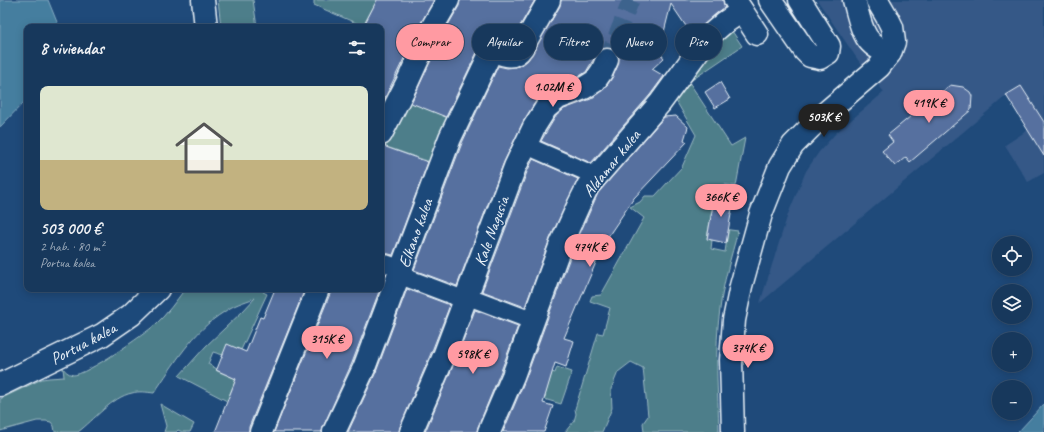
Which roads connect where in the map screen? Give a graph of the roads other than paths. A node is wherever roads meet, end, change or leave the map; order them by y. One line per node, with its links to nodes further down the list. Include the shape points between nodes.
1 (203, 0): 9 (street)
2 (448, 0): 13 (street)
3 (549, 0): 17 (street, Elkano kalea, via 520,50 512,56 492,50 450,138)
4 (770, 0): 5 (street, via 805,51 810,56 820,58 828,53 829,46)
5 (800, 0)
6 (854, 0): 11 (street, via 867,38 877,48)
7 (877, 0): 11 (street, via 892,27 894,42)
8 (738, 5): 10 (street); 15 (street, Aldamar kalea, via 724,23 709,36 660,103)
9 (206, 24)
10 (757, 34)
11 (890, 53): 27 (street, via 879,67 800,137 774,179 761,214 734,320 731,353)
12 (607, 60): 14 (street, Kale Nagusia, via 600,75 592,83 561,96 550,104 539,117)
13 (384, 128)
14 (525, 145): 15 (street); 20 (street, Kale Nagusia)
15 (596, 176): 21 (street, Aldamar kalea, via 573,216)
16 (384, 264): 17 (street)
17 (401, 272): 20 (street); 24 (street, Elkano kalea, via 360,376)
18 (155, 292): 22 (street, Portua kalea, via 132,315 102,335)
19 (317, 292): 23 (street)
20 (466, 298): 21 (street); 25 (street, Kale Nagusia)
21 (533, 321): 26 (street, Aldamar kalea)
22 (0, 385)
23 (261, 432)
24 (334, 432)
25 (411, 432)
26 (490, 432)
27 (733, 432)

